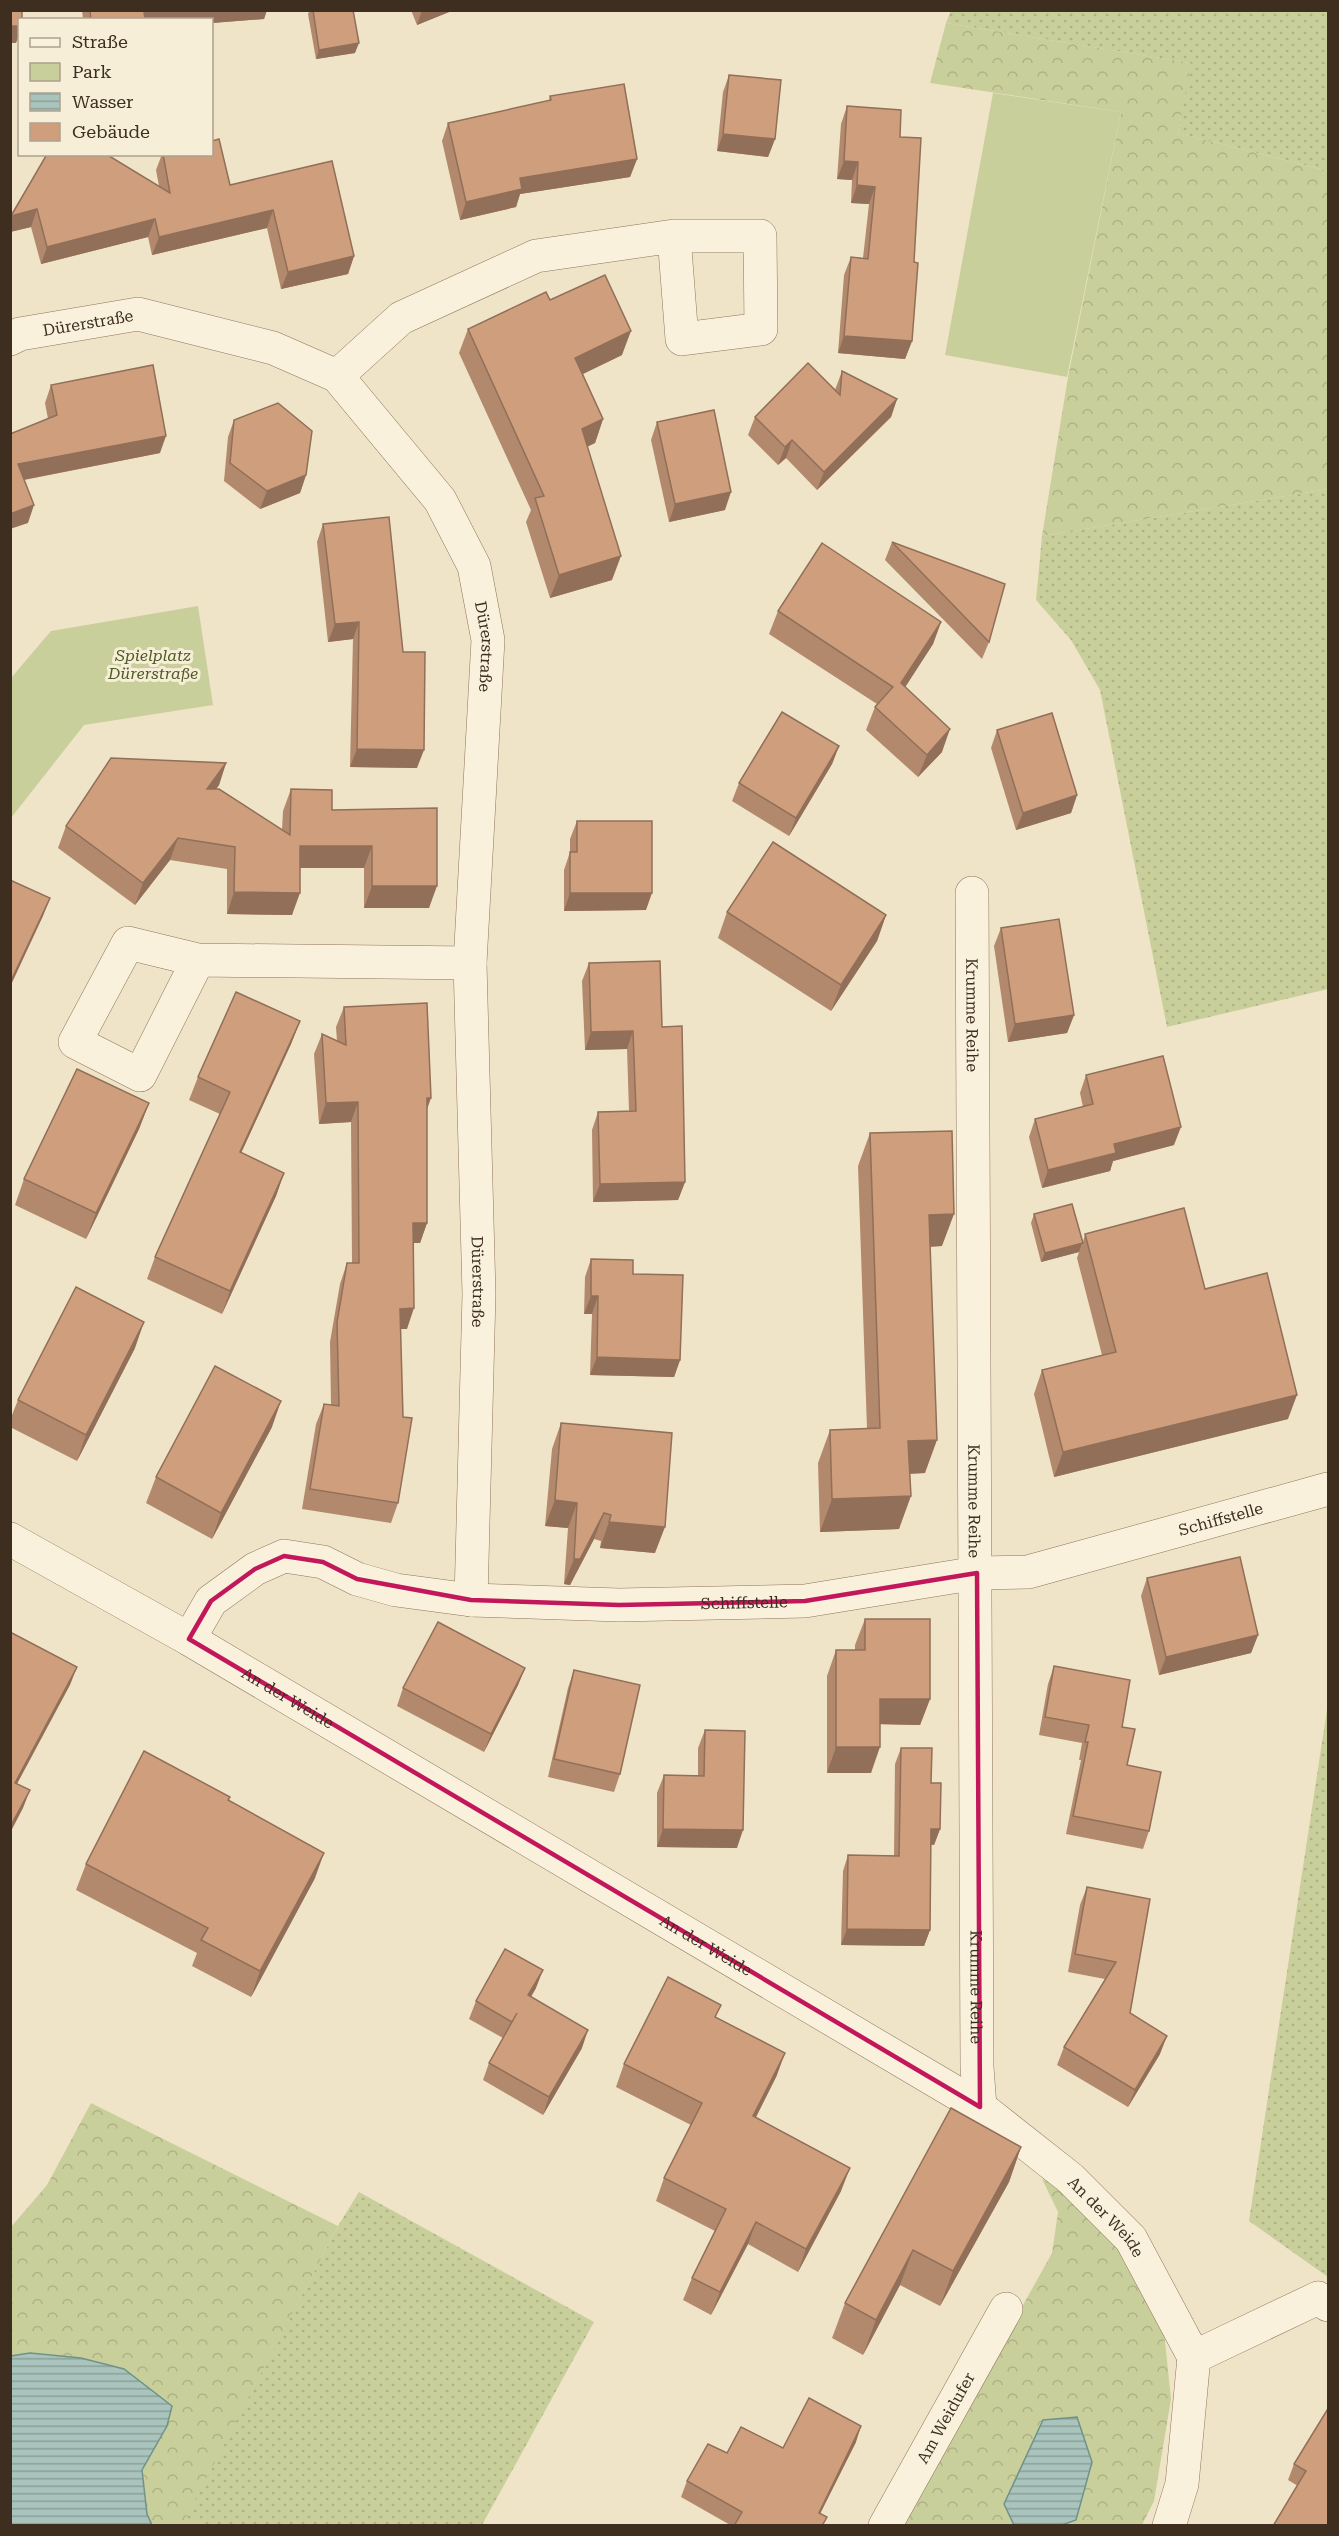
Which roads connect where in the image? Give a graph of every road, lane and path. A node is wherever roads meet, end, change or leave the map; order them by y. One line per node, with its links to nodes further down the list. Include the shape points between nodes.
1 (674, 236): 3 (street, via 536,256 401,318)
2 (10, 339): 3 (street, Dürerstraße, via 138,314 273,348)
3 (337, 376): 6 (street, Dürerstraße, via 440,500 474,566 488,640)
4 (972, 893): 9 (street, Krumme Reihe)
5 (198, 960): 6 (street)
6 (471, 963): 10 (street, Dürerstraße, via 479,1294)
7 (1329, 1489): 9 (street, Schiffstelle, via 1028,1572)
8 (10, 1539): 11 (street, An der Weide)
9 (977, 1573): 10 (street, Schiffstelle, via 804,1601 619,1605); 12 (street, Krumme Reihe)
10 (471, 1600): 11 (street, Schiffstelle, via 396,1590 357,1579 323,1562 284,1556 255,1569 211,1601)
11 (189, 1639): 12 (street, An der Weide)
12 (980, 2107): 15 (street, An der Weide, via 1070,2178 1131,2239)
13 (1329, 2305): 15 (street, via 1318,2298)
14 (1006, 2309): 16 (street, Am Weidufer)
15 (1194, 2357): 17 (street, via 1182,2484)
16 (885, 2526)
17 (1169, 2526)

